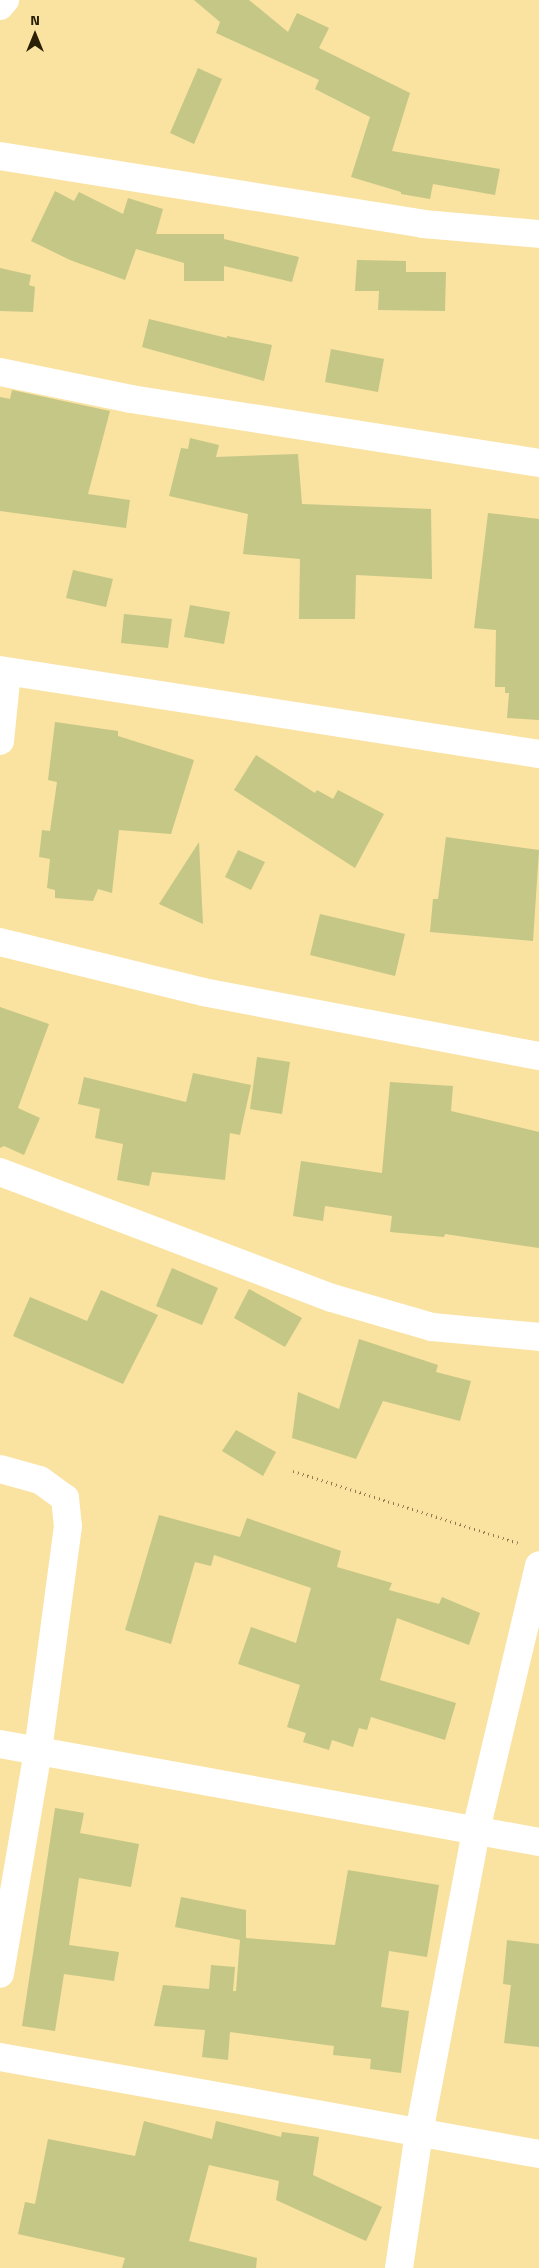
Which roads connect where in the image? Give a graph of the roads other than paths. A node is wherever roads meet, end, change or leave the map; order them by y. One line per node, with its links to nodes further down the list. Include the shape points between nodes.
1 (5, 0): 2 (street)
2 (0, 6)
3 (0, 156): 4 (street, via 423,224)
4 (539, 234)
5 (0, 372): 6 (street, via 131,399)
6 (539, 463)
7 (4, 671): 8 (street); 9 (street)
8 (0, 741)
9 (539, 754)
10 (0, 942): 11 (street, via 203,992)
11 (539, 1056)
12 (0, 1172): 13 (street, via 332,1298 432,1327)
13 (539, 1336)
14 (0, 1469): 17 (street, via 40,1480 65,1498 68,1526)
15 (539, 1565): 18 (street)
16 (0, 1744): 17 (street)
17 (38, 1751): 18 (street); 20 (street)
18 (476, 1830): 19 (street); 22 (street)
19 (539, 1842)
20 (0, 1974)
21 (0, 2057): 22 (street)
22 (419, 2133): 23 (street); 24 (street)
23 (539, 2154)
24 (399, 2268)

